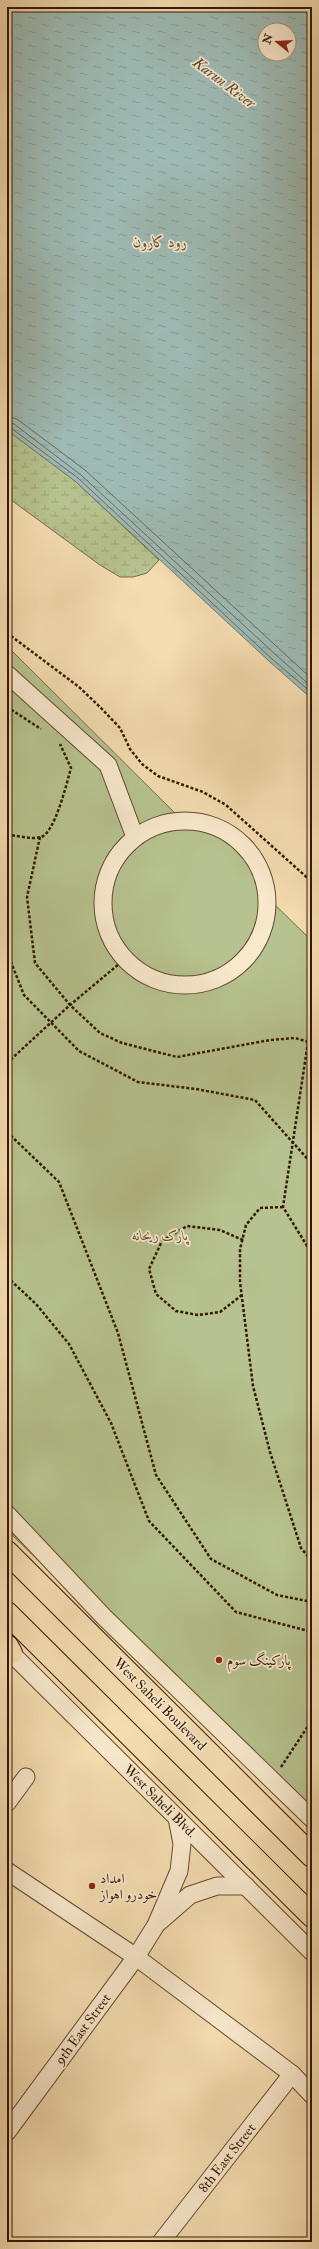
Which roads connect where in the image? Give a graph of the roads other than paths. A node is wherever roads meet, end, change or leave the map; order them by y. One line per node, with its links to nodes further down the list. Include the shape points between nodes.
1 (7, 674): 2 (street, via 108,765)
2 (134, 837): 2 (street, via 157,825 182,820 208,823 231,833 250,851 263,873 268,898 265,924 256,947 239,966 217,979 193,985 168,984 144,975 124,959 110,936 103,910 105,883 116,857)
3 (7, 1514): 10 (street, via 104,1617)
4 (7, 1552): 11 (main road, West Saheli Boulevard)
5 (7, 1613): 14 (main road)
6 (8, 1649): 9 (street, West Saheli Blvd.)
7 (26, 1777): 8 (street)
8 (7, 1803)
9 (177, 1818): 13 (street, West Saheli Blvd.); 15 (street, via 182,1844 179,1871)
10 (312, 1819)
11 (312, 1856)
12 (7, 1871): 17 (street)
13 (246, 1886): 15 (street, via 217,1886 190,1895); 16 (street, West Saheli Blvd.)
14 (312, 1916)
15 (156, 1925): 17 (street, 9th East Street)
16 (312, 1952)
17 (136, 1957): 18 (street); 20 (street, 9th East Street)
18 (292, 2074): 19 (street); 21 (street, 8th East Street)
19 (312, 2095)
20 (7, 2132)
21 (161, 2242)

